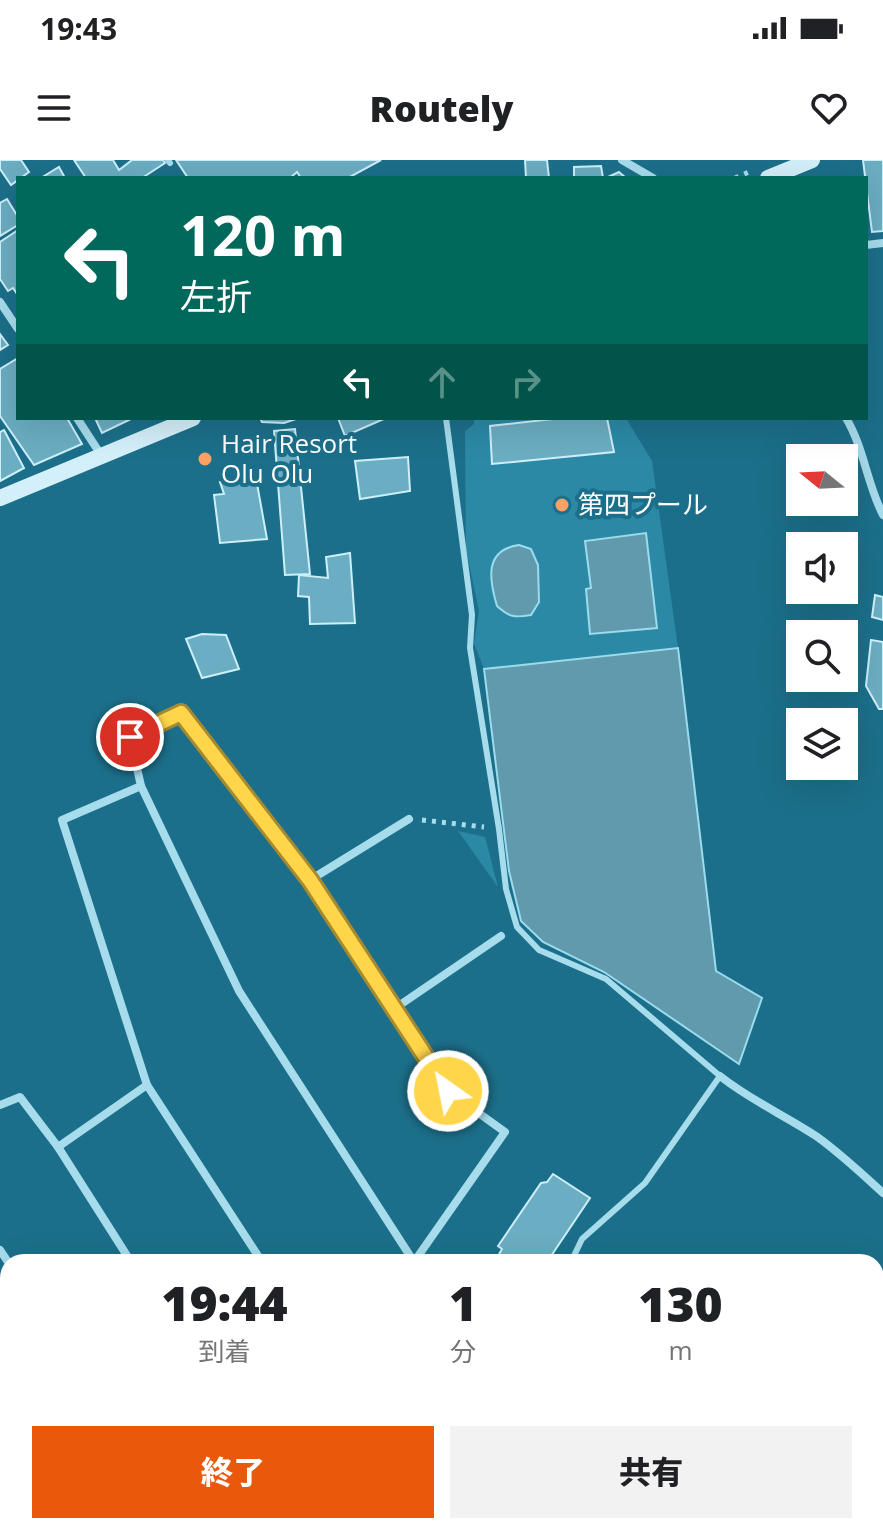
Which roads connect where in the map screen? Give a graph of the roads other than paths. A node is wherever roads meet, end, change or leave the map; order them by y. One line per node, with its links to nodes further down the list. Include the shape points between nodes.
1 (622, 160): 3 (street)
2 (812, 160): 4 (main road)
3 (650, 176)
4 (773, 176)
5 (0, 302): 6 (street)
6 (16, 326)
7 (78, 420): 11 (street)
8 (188, 420): 11 (main road)
9 (446, 420): 19 (lane, via 472,615 470,648 506,889 517,927 539,950 606,979)
10 (847, 420): 13 (street)
11 (102, 456): 12 (main road)
12 (0, 498)
13 (883, 515)
14 (141, 786): 16 (street, via 130,737 181,713); 20 (street, via 62,820); 26 (street, via 239,991)
15 (409, 819): 16 (street)
16 (310, 880): 18 (street)
17 (501, 936): 18 (street)
18 (394, 1009): 27 (street, via 448,1091 505,1132)
19 (720, 1076): 23 (street, via 813,1134); 28 (lane, via 645,1183 582,1239)
20 (147, 1085): 22 (street); 25 (street)
21 (0, 1105): 22 (street, via 20,1097)
22 (58, 1147): 24 (street)
23 (883, 1193)
24 (126, 1254)
25 (257, 1254)
26 (409, 1254)
27 (420, 1254)
28 (575, 1254)

